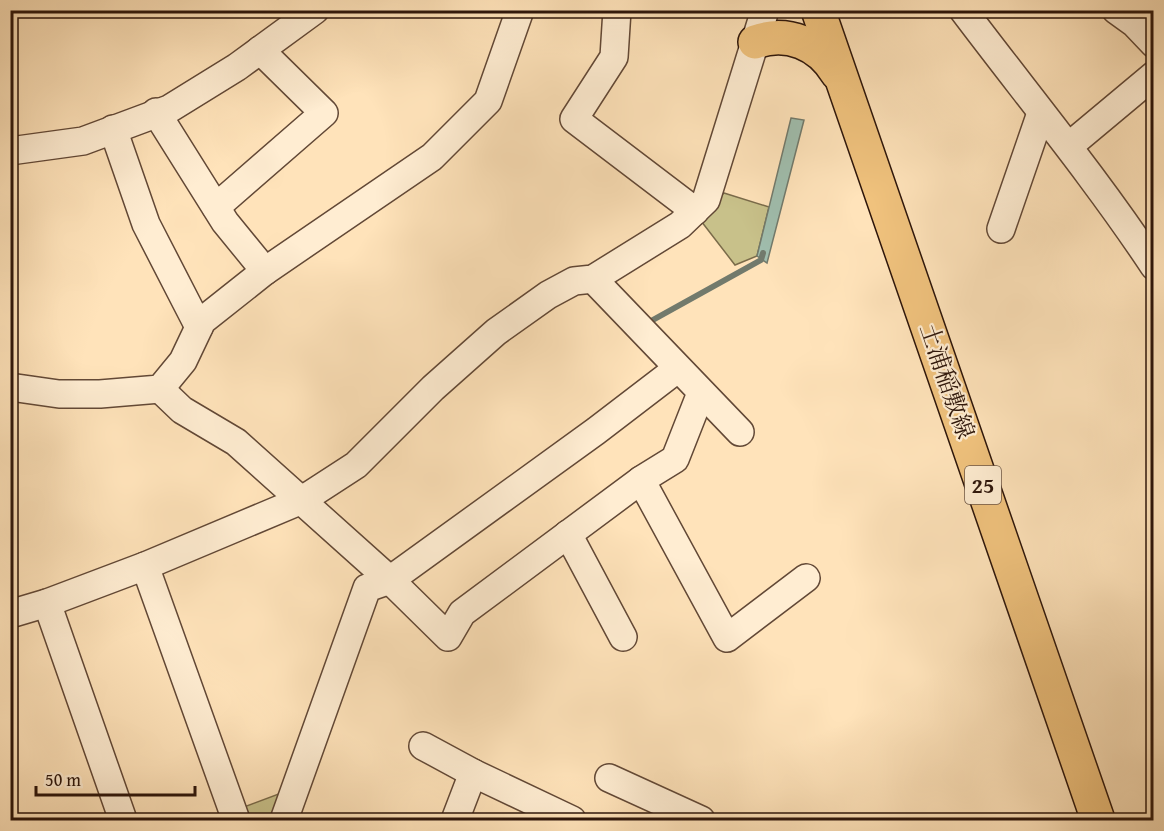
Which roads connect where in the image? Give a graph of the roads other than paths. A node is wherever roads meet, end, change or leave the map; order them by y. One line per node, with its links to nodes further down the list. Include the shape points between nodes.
1 (315, 10): 10 (street)
2 (520, 10): 22 (street, via 488,101 432,157)
3 (617, 10): 19 (street, via 614,57 574,119)
4 (765, 10): 8 (street)
5 (818, 10): 12 (main road, 土浦稲敷線 / 25)
6 (963, 10): 14 (street)
7 (1116, 10): 9 (street)
8 (755, 42): 12 (main road, via 780,36 803,42 829,60); 19 (street, via 706,200)
9 (1154, 44)
10 (260, 50): 13 (street, via 169,108); 18 (street, via 324,113)
11 (1154, 75): 16 (street)
12 (842, 82): 48 (main road, 土浦稲敷線 / 25)
13 (156, 112): 15 (street); 18 (street)
14 (1041, 113): 16 (street); 20 (street)
15 (113, 129): 17 (street, via 83,141); 24 (street, via 146,224)
16 (1069, 146): 21 (street)
17 (10, 151)
18 (216, 207): 22 (street)
19 (695, 211): 23 (street, via 680,225)
20 (1001, 229)
21 (1154, 266)
22 (265, 272): 24 (street)
23 (593, 279): 25 (street); 31 (street, via 574,281 548,294 496,332 433,387 356,465)
24 (199, 327): 27 (street, via 183,361)
25 (677, 369): 28 (street); 35 (street)
26 (10, 387): 27 (street, via 59,394)
27 (160, 389): 31 (street, via 182,410 236,442)
28 (701, 393): 29 (street); 30 (street, via 675,459)
29 (740, 432)
30 (641, 480): 32 (street); 34 (street, via 727,639)
31 (302, 500): 33 (street); 35 (street)
32 (568, 534): 35 (street, via 462,613 448,637); 38 (street)
33 (145, 566): 36 (street); 43 (street)
34 (806, 578)
35 (390, 580): 44 (street, via 367,588)
36 (47, 603): 37 (street); 42 (street)
37 (12, 607)
38 (623, 637)
39 (423, 746): 40 (street)
40 (473, 773): 45 (street); 46 (street)
41 (609, 778): 47 (street)
42 (123, 820)
43 (236, 820)
44 (284, 820)
45 (455, 820)
46 (572, 820)
47 (701, 820)
48 (1098, 820)

